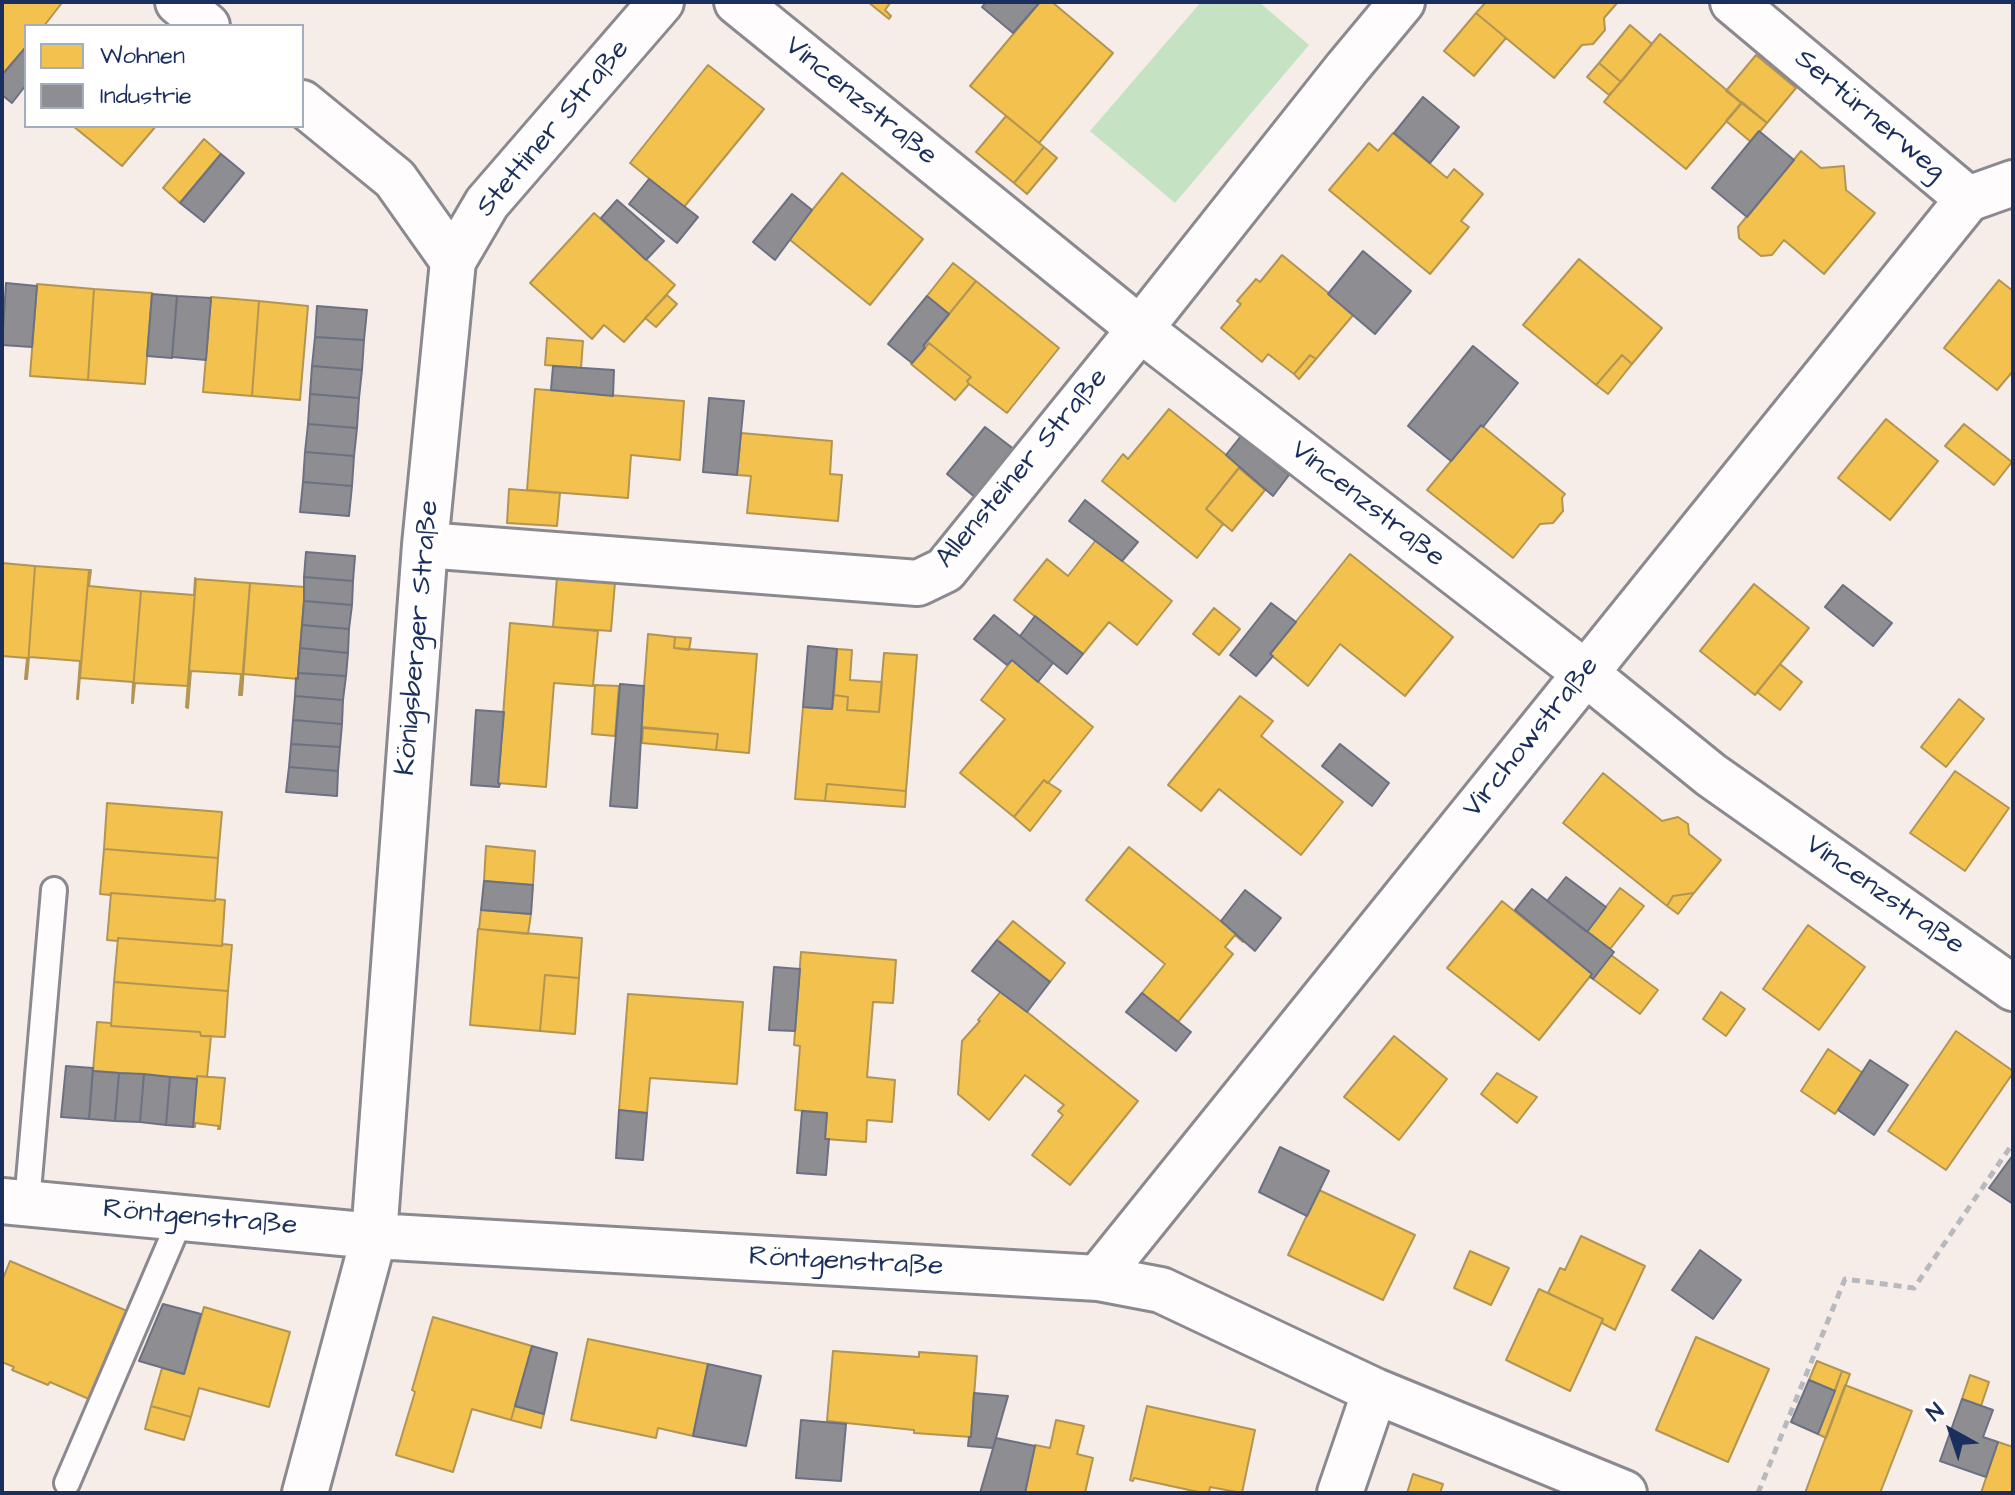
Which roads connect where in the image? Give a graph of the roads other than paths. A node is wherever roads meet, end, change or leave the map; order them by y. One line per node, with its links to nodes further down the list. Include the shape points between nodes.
1 (178, 2): 6 (street)
2 (661, 2): 10 (street, Stettiner Straße, via 487,203)
3 (737, 2): 11 (street, Vincenzstraße)
4 (1402, 2): 11 (street, Allensteiner Straße)
5 (1733, 2): 9 (street, Sertürnerweg)
6 (205, 24)
7 (304, 105): 10 (street, via 395,179)
8 (2013, 183): 9 (street, Sertürnerweg)
9 (1968, 199): 13 (street, Virchowstraße)
10 (453, 261): 12 (street, Königsberger Straße)
11 (1140, 329): 12 (street, Allensteiner Straße, via 945,570 918,583); 13 (street, Vincenzstraße)
12 (425, 545): 18 (street, Königsberger Straße)
13 (1584, 672): 15 (street, Vincenzstraße, via 1711,775); 19 (street, Virchowstraße)
14 (54, 890): 16 (lane, Röntgenstraße)
15 (2013, 988)
16 (14, 1202): 17 (street, Röntgenstraße)
17 (181, 1218): 18 (street, Röntgenstraße); 21 (lane)
18 (374, 1236): 19 (street, Röntgenstraße); 22 (street, Königsberger Straße)
19 (1098, 1278): 20 (street, Röntgenstraße, via 1161,1290)
20 (1375, 1391): 23 (street); 24 (street, Röntgenstraße)
21 (67, 1483)
22 (305, 1493)
23 (1340, 1493)
24 (1624, 1493)

